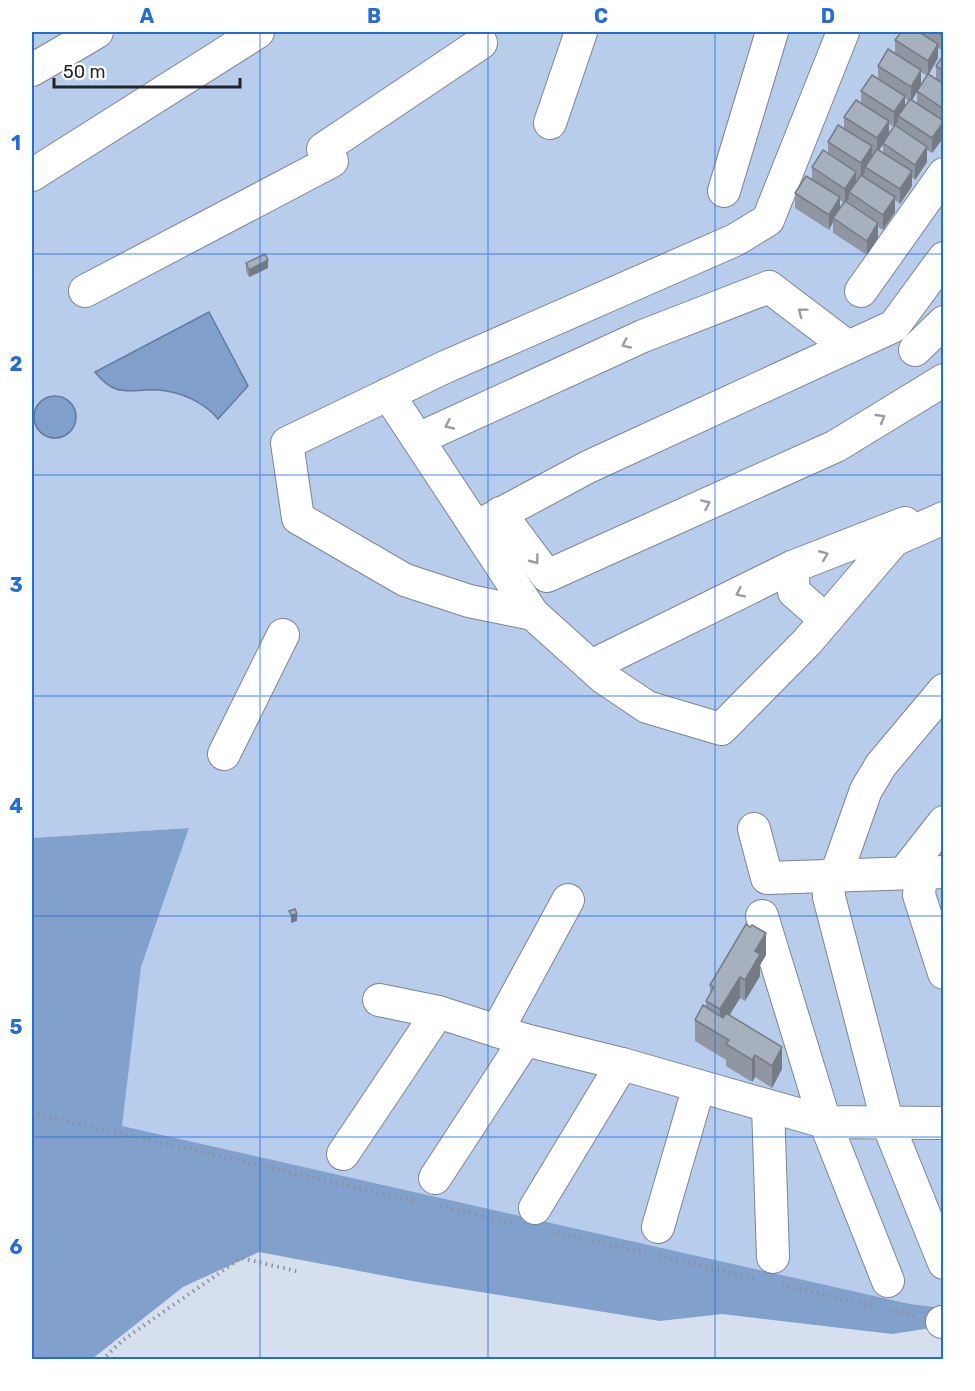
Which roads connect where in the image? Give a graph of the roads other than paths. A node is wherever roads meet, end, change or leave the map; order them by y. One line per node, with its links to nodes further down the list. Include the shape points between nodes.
1 (97, 32): 7 (lane)
2 (258, 32): 10 (lane)
3 (581, 32): 8 (lane)
4 (772, 32): 11 (lane)
5 (843, 32): 19 (lane, via 768,220 735,240)
6 (481, 44): 13 (lane, via 328,155)
7 (32, 70)
8 (550, 123)
9 (944, 174): 14 (lane)
10 (32, 175)
11 (724, 191)
12 (944, 258): 16 (lane, via 894,326)
13 (85, 291)
14 (861, 291)
15 (944, 322): 17 (lane)
16 (848, 347): 20 (lane, one-way to 20, via 769,287 643,336); 23 (lane, via 588,467)
17 (915, 350)
18 (944, 380): 23 (lane, one-way to 18, via 547,576 836,446)
19 (388, 394): 20 (lane); 25 (lane, via 286,443 298,518 405,580 469,601)
20 (418, 440): 23 (lane)
21 (944, 508): 24 (lane, one-way to 21)
22 (944, 518): 26 (lane, via 894,540)
23 (488, 520): 25 (lane)
24 (792, 567): 26 (lane, via 794,592); 28 (lane, one-way to 28)
25 (533, 614): 28 (lane)
26 (826, 620): 28 (lane, via 722,729 647,707)
27 (283, 635): 30 (lane)
28 (591, 666)
29 (944, 690): 34 (lane, via 866,790)
30 (225, 753)
31 (944, 822): 33 (lane)
32 (754, 829): 34 (lane, via 767,878)
33 (923, 873): 34 (lane); 37 (lane, via 919,895)
34 (832, 875): 46 (lane, via 829,897)
35 (568, 900): 40 (lane)
36 (762, 916): 44 (lane)
37 (944, 973)
38 (379, 1000): 39 (lane)
39 (438, 1012): 40 (lane); 47 (lane)
40 (511, 1035): 41 (lane); 48 (lane)
41 (622, 1064): 42 (lane); 49 (lane)
42 (699, 1086): 43 (lane); 50 (lane)
43 (768, 1106): 44 (lane); 52 (lane)
44 (825, 1122): 46 (lane); 53 (lane)
45 (944, 1123): 46 (lane)
46 (888, 1124): 51 (lane)
47 (344, 1154)
48 (432, 1196)
49 (531, 1221)
50 (658, 1227)
51 (944, 1263)
52 (768, 1273)
53 (888, 1281)

